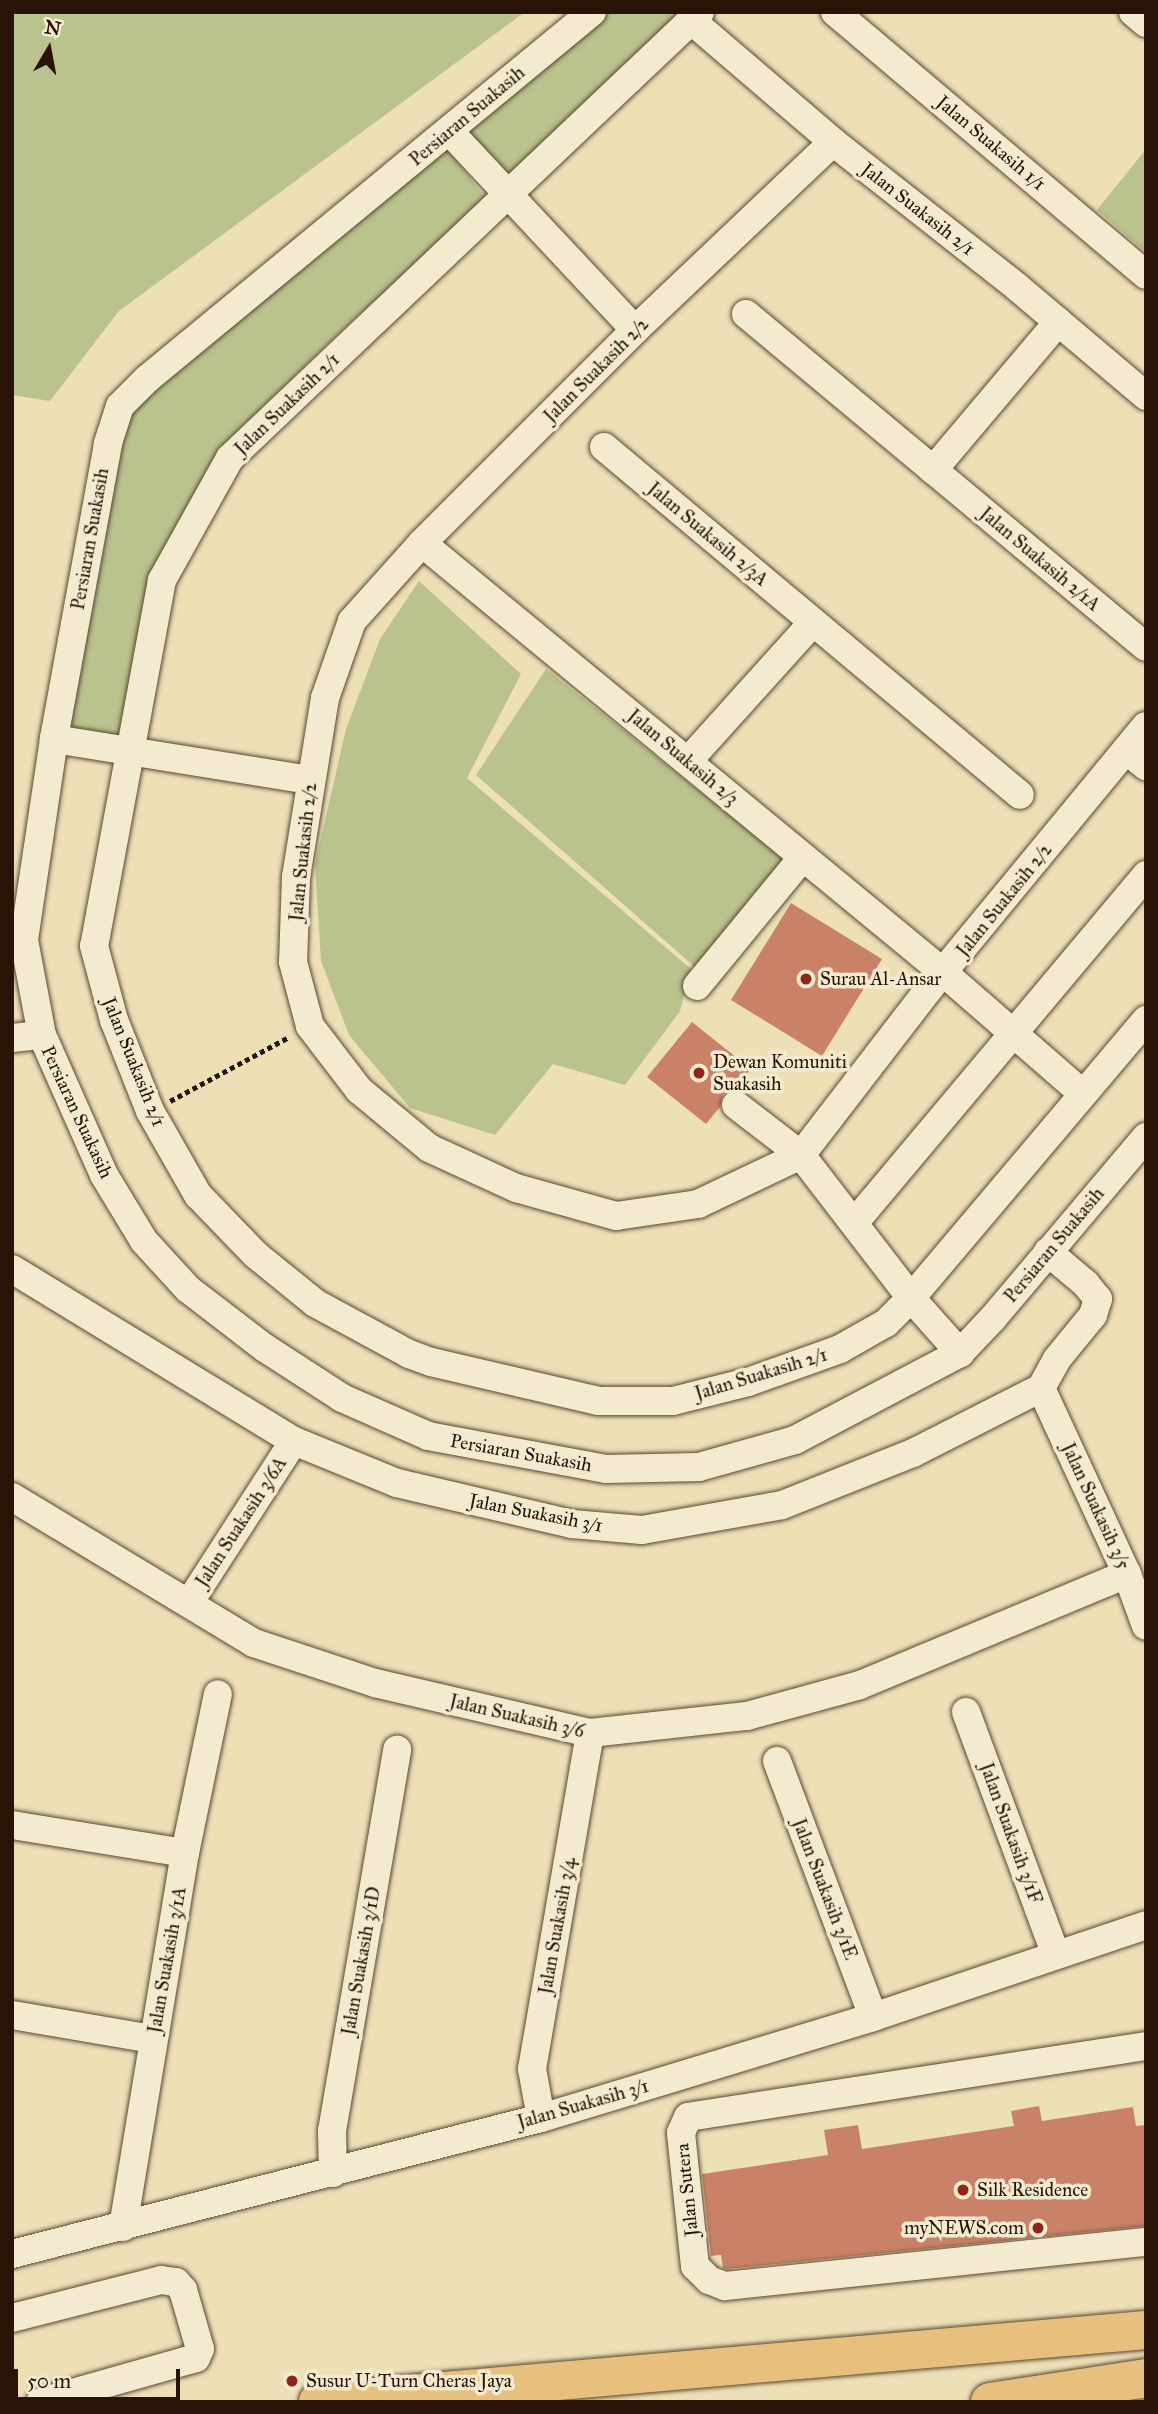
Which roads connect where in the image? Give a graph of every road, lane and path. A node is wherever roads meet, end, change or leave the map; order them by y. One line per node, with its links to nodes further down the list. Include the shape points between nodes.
1 (592, 12): 6 (street, Persiaran Suakasih)
2 (835, 12): 9 (street, Jalan Suakasih 1/1)
3 (1133, 12): 5 (street)
4 (696, 17): 7 (street, Jalan Suakasih 2/1); 8 (street, Jalan Suakasih 2/1)
5 (1146, 23)
6 (449, 131): 8 (street); 20 (street, Persiaran Suakasih, via 120,406 108,444)
7 (834, 142): 11 (street, Jalan Suakasih 2/1); 12 (street, Jalan Suakasih 2/2)
8 (507, 195): 12 (street); 21 (street, Jalan Suakasih 2/1, via 230,458 162,580)
9 (1146, 275)
10 (746, 314): 15 (street, Jalan Suakasih 2/1A)
11 (1058, 322): 13 (street, Jalan Suakasih 2/1); 15 (street)
12 (635, 330): 16 (street, Jalan Suakasih 2/2)
13 (1146, 396)
14 (604, 447): 17 (street, Jalan Suakasih 2/3A)
15 (933, 470): 18 (street, Jalan Suakasih 2/1A)
16 (422, 543): 23 (street, Jalan Suakasih 2/3); 24 (street, Jalan Suakasih 2/2, via 352,621 324,698)
17 (813, 622): 23 (street); 25 (street, Jalan Suakasih 2/3A)
18 (1146, 647)
19 (1146, 726): 22 (street, Jalan Suakasih 2/2)
20 (54, 739): 21 (street); 33 (street, Persiaran Suakasih, via 24,940)
21 (128, 750): 24 (street); 37 (street, Jalan Suakasih 2/1, via 94,946 114,1020)
22 (1136, 758): 28 (street, Jalan Suakasih 2/2)
23 (688, 761): 26 (street, Jalan Suakasih 2/3)
24 (311, 780): 31 (street, Jalan Suakasih 2/2, via 296,877 293,962)
25 (1020, 795)
26 (802, 858): 28 (street, Jalan Suakasih 2/3); 29 (street)
27 (1146, 875): 32 (street)
28 (944, 973): 32 (street, Jalan Suakasih 2/3); 39 (street, Jalan Suakasih 2/2)
29 (697, 986)
30 (1146, 1020): 35 (street, Jalan Suakasih 2/1)
31 (310, 1026): 37 (path); 39 (street, Jalan Suakasih 2/2, via 359,1090 429,1148 516,1188 616,1216 698,1204)
32 (1013, 1034): 35 (street, Jalan Suakasih 2/3); 40 (street)
33 (42, 1035): 34 (street); 44 (street, Persiaran Suakasih, via 104,1175 144,1241 188,1289 265,1348 342,1398 428,1436 606,1469 699,1467 795,1440)
34 (12, 1038)
35 (1083, 1094): 43 (street, Jalan Suakasih 2/1)
36 (736, 1105): 39 (street)
37 (150, 1111): 43 (street, Jalan Suakasih 2/1, via 198,1195 256,1255 315,1303 408,1354 511,1383 598,1401 673,1401 748,1382 840,1349 886,1323)
38 (1146, 1137): 41 (street, Persiaran Suakasih)
39 (801, 1155): 40 (street)
40 (855, 1222): 43 (street)
41 (1048, 1252): 44 (street, Persiaran Suakasih); 45 (street, via 1098,1299 1093,1315 1057,1359)
42 (12, 1269): 46 (street, Jalan Suakasih 3/1)
43 (911, 1298): 44 (street)
44 (960, 1353)
45 (1041, 1388): 46 (street, Jalan Suakasih 3/1, via 913,1453 782,1505 642,1530 572,1524 397,1483); 48 (street, Jalan Suakasih 3/5)
46 (294, 1441): 49 (street, Jalan Suakasih 3/6A)
47 (12, 1497): 49 (street, Jalan Suakasih 3/6)
48 (1127, 1574): 50 (street, Jalan Suakasih 3/5); 53 (street, Jalan Suakasih 3/6, via 860,1685 747,1716)
49 (188, 1603): 53 (street, Jalan Suakasih 3/6, via 254,1643 376,1684)
50 (1146, 1626)
51 (218, 1695): 57 (street, Jalan Suakasih 3/1A)
52 (966, 1712): 59 (street, Jalan Suakasih 3/1F)
53 (590, 1733): 64 (street, Jalan Suakasih 3/4, via 532,2069)
54 (397, 1750): 65 (street, Jalan Suakasih 3/1D, via 332,2131)
55 (777, 1761): 61 (street, Jalan Suakasih 3/1E)
56 (12, 1825): 57 (street)
57 (185, 1853): 62 (street, Jalan Suakasih 3/1A)
58 (1146, 1925): 59 (street, Jalan Suakasih 3/1)
59 (1056, 1955): 61 (street, Jalan Suakasih 3/1)
60 (12, 2015): 62 (street)
61 (873, 2017): 64 (street, Jalan Suakasih 3/1)
62 (153, 2039): 66 (street, Jalan Suakasih 3/1A)
63 (1146, 2046): 67 (street, Jalan Sutera, via 688,2117 681,2133 695,2266 709,2280 725,2286)
64 (541, 2118): 65 (street, Jalan Suakasih 3/1)
65 (333, 2173): 66 (street, Jalan Suakasih 3/1)
66 (123, 2227): 68 (street, Jalan Suakasih 3/1)
67 (1146, 2242)
68 (12, 2254)
69 (12, 2318): 73 (street, via 161,2280 176,2282 183,2290 200,2349 196,2358)
70 (1146, 2330): 72 (highway)
71 (1146, 2378): 76 (highway)
72 (489, 2389): 74 (highway); 75 (highway)
73 (40, 2402)
74 (318, 2402)
75 (421, 2402)
76 (990, 2402)

